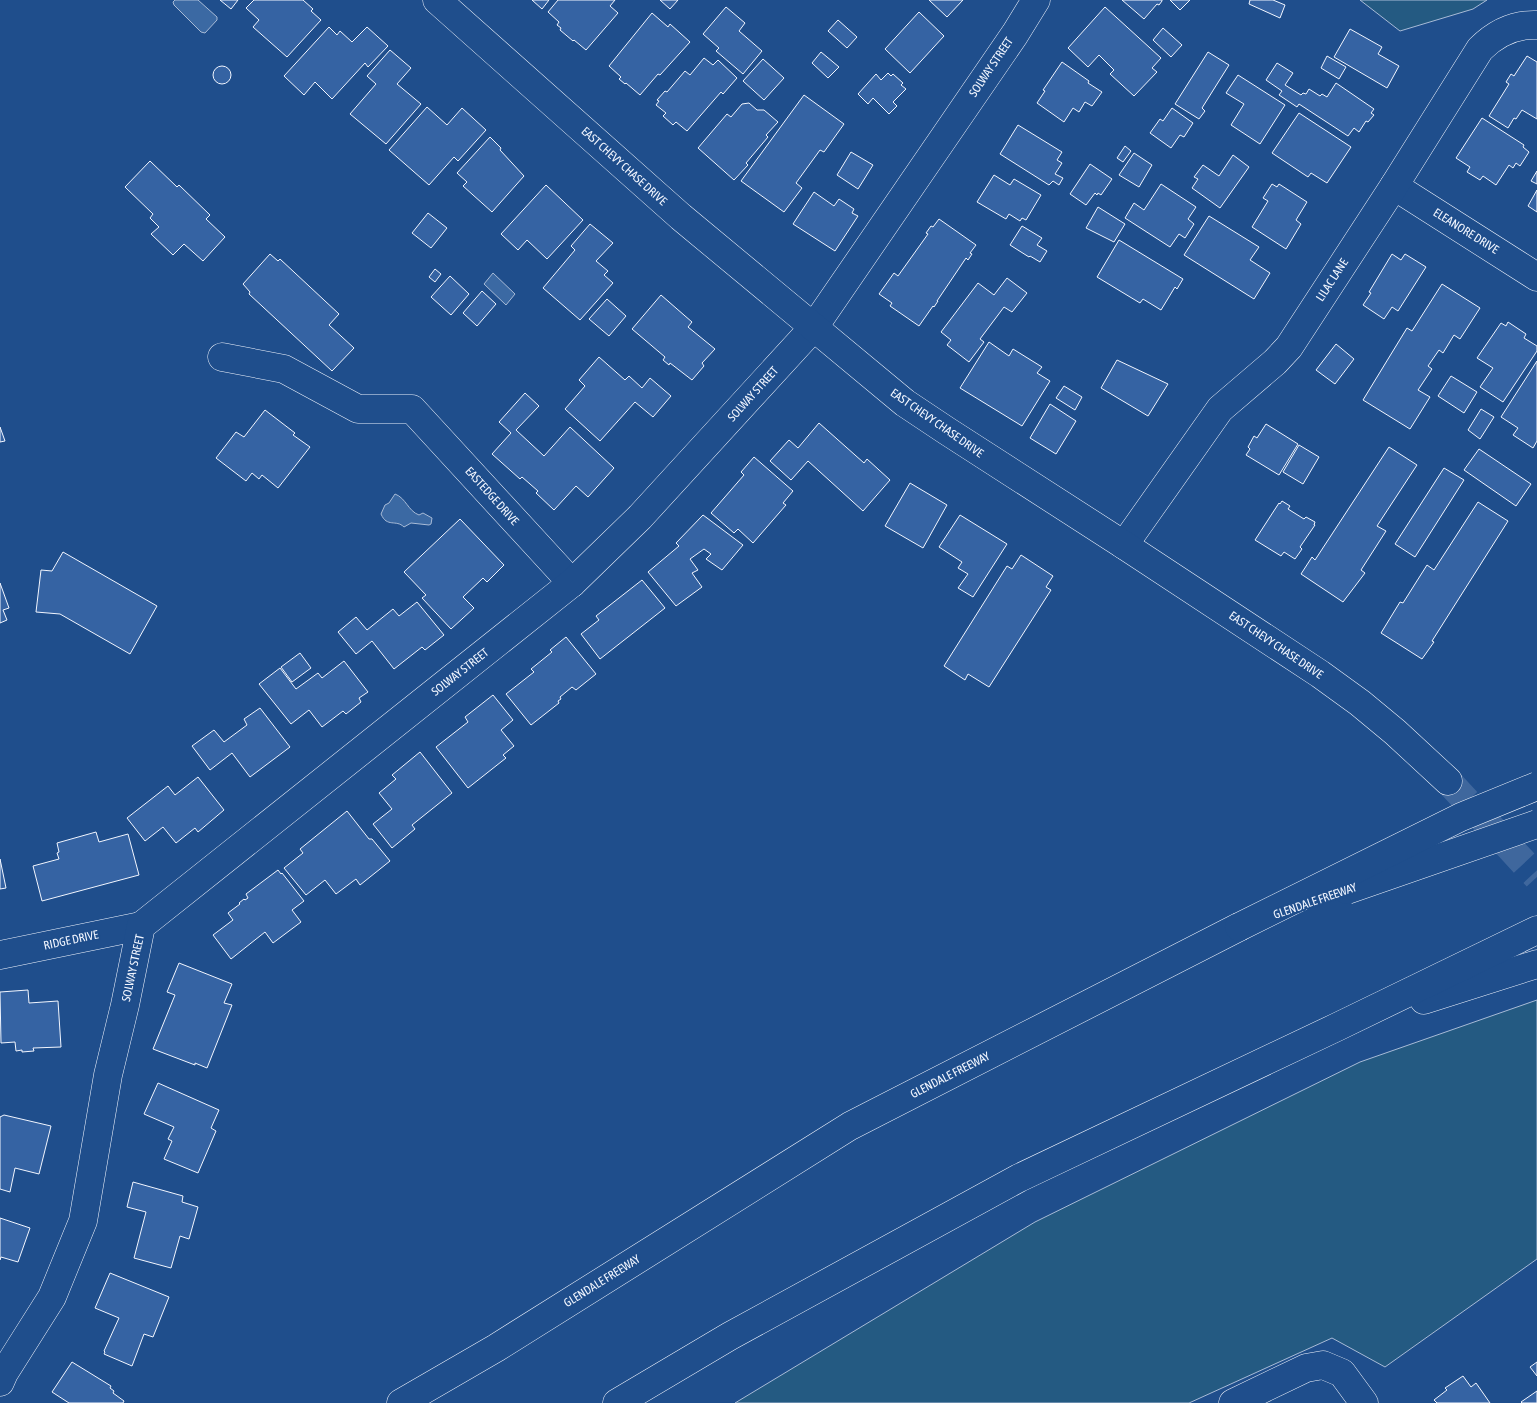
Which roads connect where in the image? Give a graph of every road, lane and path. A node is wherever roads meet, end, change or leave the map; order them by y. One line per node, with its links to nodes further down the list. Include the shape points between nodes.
1 (437, 0): 6 (main road, EAST CHEVY CHASE DRIVE, via 681,217)
2 (1036, 0): 6 (main road, SOLWAY STREET)
3 (1537, 25): 4 (main road, LILAC LANE, via 1507,29 1480,49)
4 (1394, 186): 5 (main road, ELEANORE DRIVE); 8 (main road, LILAC LANE, via 1289,347 1220,409)
5 (1537, 277)
6 (814, 327): 8 (main road, EAST CHEVY CHASE DRIVE, via 905,403); 9 (main road, SOLWAY STREET, via 640,518)
7 (222, 358): 9 (main road, EASTEDGE DRIVE, via 284,369 358,409 412,409)
8 (1124, 545): 10 (main road, EAST CHEVY CHASE DRIVE, via 1360,703)
9 (572, 583): 13 (main road, SOLWAY STREET)
10 (1448, 781)
11 (1537, 786): 14 (main road, bridge, via 1461,817)
12 (1537, 824): 14 (main road, GLENDALE FREEWAY, bridge)
13 (141, 926): 16 (main road, RIDGE DRIVE); 19 (main road, SOLWAY STREET, via 108,1076 83,1221 52,1298)
14 (1239, 927): 20 (main road, GLENDALE FREEWAY, via 850,1126 496,1348)
15 (1537, 930): 18 (main road)
16 (0, 956)
17 (1537, 964): 18 (main road)
18 (1337, 1027): 21 (main road, via 1019,1178 730,1336)
19 (0, 1382)
20 (401, 1403)
21 (617, 1403)
22 (1233, 1403): 23 (main road, via 1306,1368 1323,1365 1342,1373)
23 (1364, 1403)

